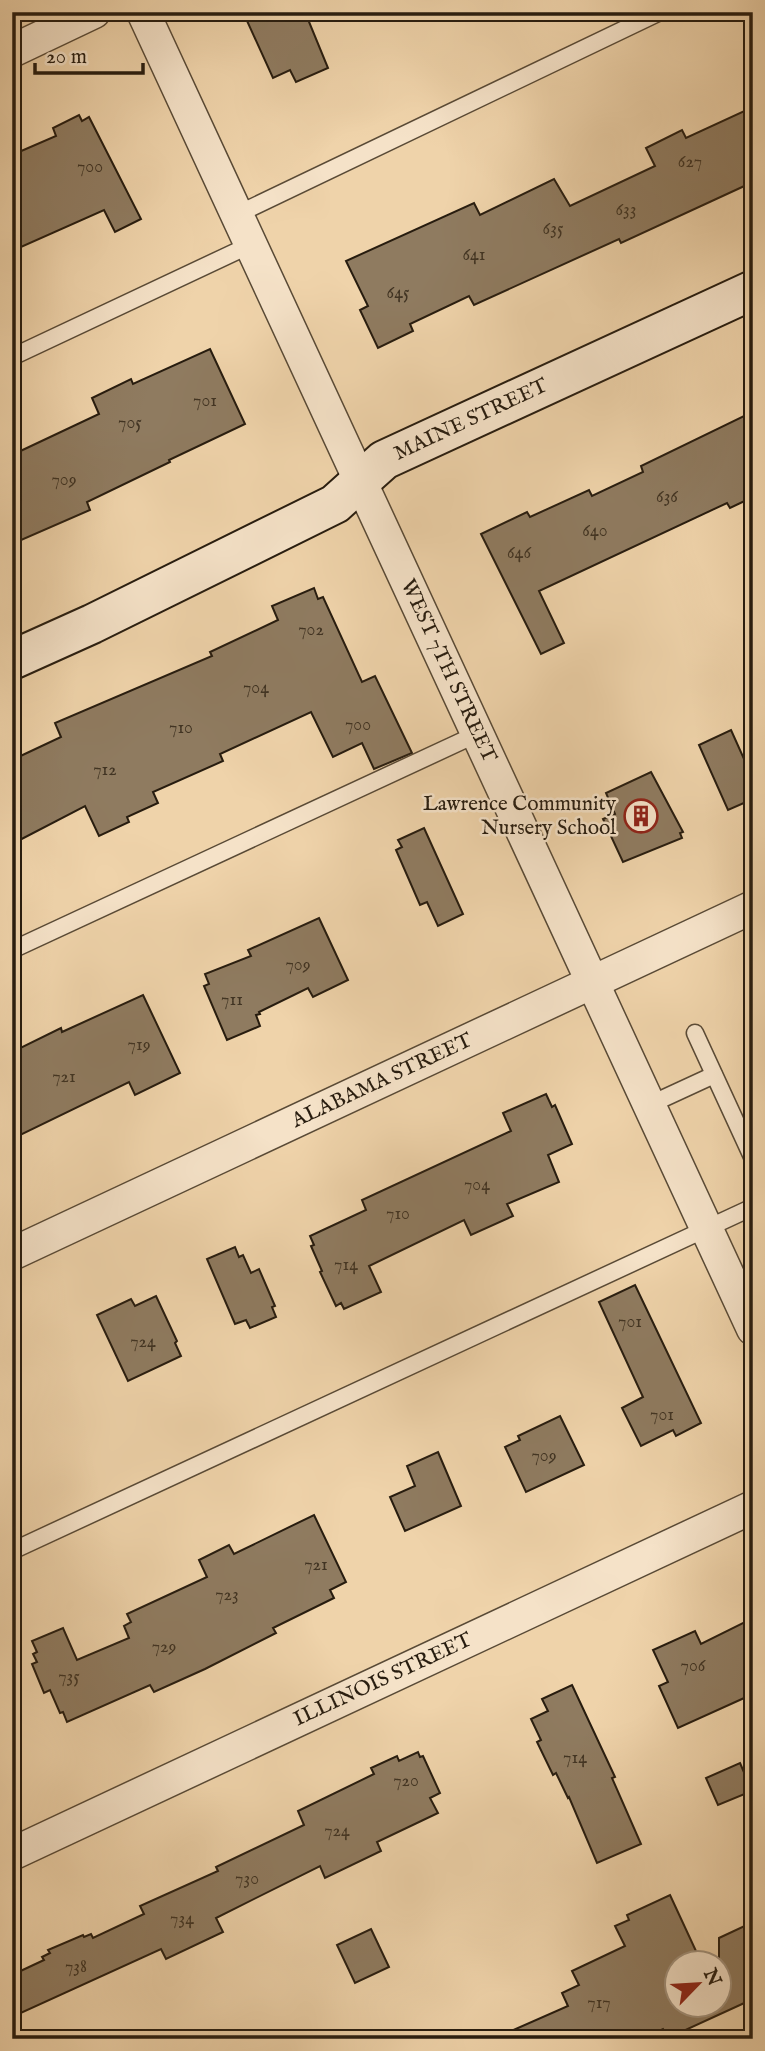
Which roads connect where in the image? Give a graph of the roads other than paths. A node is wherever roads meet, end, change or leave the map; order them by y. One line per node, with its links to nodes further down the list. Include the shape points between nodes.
1 (94, 12): 4 (street)
2 (142, 12): 5 (street, WEST 7TH STREET)
3 (660, 12): 5 (lane)
4 (12, 51)
5 (236, 215): 6 (street, WEST 7TH STREET)
6 (250, 245): 8 (lane); 9 (street, WEST 7TH STREET)
7 (753, 290): 9 (street, MAINE STREET, via 384,460)
8 (12, 357)
9 (360, 482): 10 (street, MAINE STREET, via 335,504); 11 (street, WEST 7TH STREET)
10 (12, 660)
11 (477, 734): 13 (lane); 14 (street, WEST 7TH STREET)
12 (753, 907): 14 (street, ALABAMA STREET)
13 (12, 950)
14 (593, 982): 17 (street, WEST 7TH STREET); 21 (street, ALABAMA STREET)
15 (695, 1033): 16 (lane)
16 (714, 1075): 17 (lane); 18 (lane)
17 (649, 1105): 20 (street, WEST 7TH STREET)
18 (753, 1159)
19 (753, 1207): 20 (lane)
20 (706, 1228): 22 (street, WEST 7TH STREET); 24 (lane)
21 (12, 1254)
22 (753, 1329)
23 (753, 1507): 25 (street, ILLINOIS STREET)
24 (12, 1551)
25 (12, 1854)

